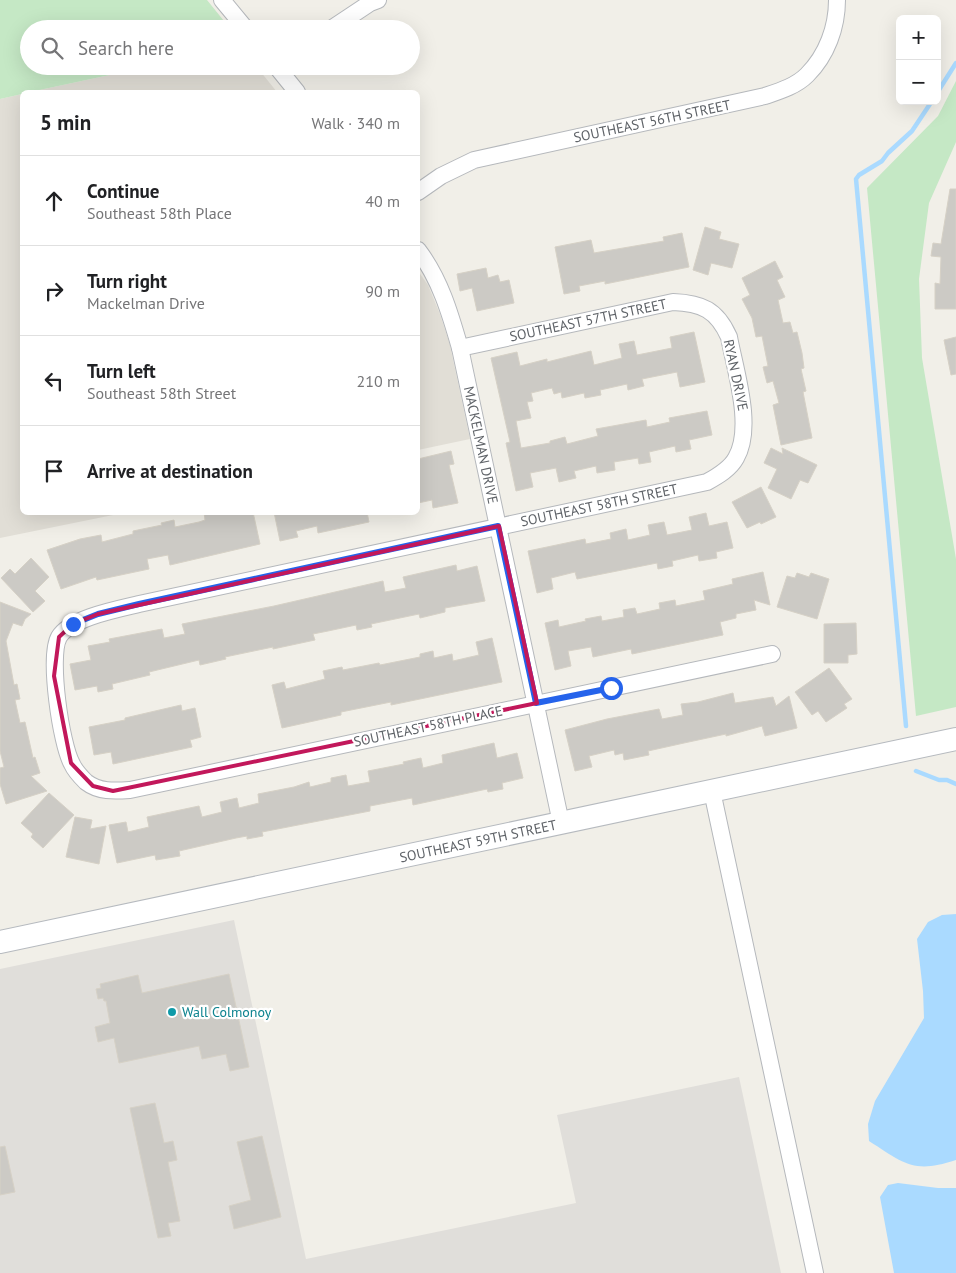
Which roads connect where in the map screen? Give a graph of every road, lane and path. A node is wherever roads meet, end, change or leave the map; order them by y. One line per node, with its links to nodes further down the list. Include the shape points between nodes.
1 (222, 0): 4 (street)
2 (378, 0): 5 (street)
3 (837, 0): 8 (street, SOUTHEAST 56TH STREET, via 837,16 826,48 807,75 787,88 765,96 474,160)
4 (239, 20)
5 (344, 20)
6 (284, 75): 7 (street)
7 (296, 90)
8 (420, 191)
9 (420, 252): 11 (street, MACKELMAN DRIVE, via 438,282)
10 (715, 314): 11 (street, SOUTHEAST 57TH STREET, via 690,302 673,302); 12 (street, RYAN DRIVE, via 729,337 745,419)
11 (460, 348): 13 (street, MACKELMAN DRIVE)
12 (743, 440): 13 (street, SOUTHEAST 58TH STREET, via 736,458 722,473 707,482)
13 (498, 526): 15 (street, MACKELMAN DRIVE); 17 (street, SOUTHEAST 58TH STREET, via 122,608 73,624 59,637 54,676 71,763)
14 (772, 654): 15 (street, SOUTHEAST 58TH PLACE)
15 (536, 703): 17 (street, SOUTHEAST 58TH PLACE, via 130,790 103,790); 19 (street, MACKELMAN DRIVE)
16 (956, 739): 18 (main road, SOUTHEAST 59TH STREET)
17 (85, 780)
18 (712, 791): 19 (main road, SOUTHEAST 59TH STREET); 21 (street)
19 (561, 823): 20 (main road, SOUTHEAST 59TH STREET)
20 (0, 942)
21 (815, 1273)

